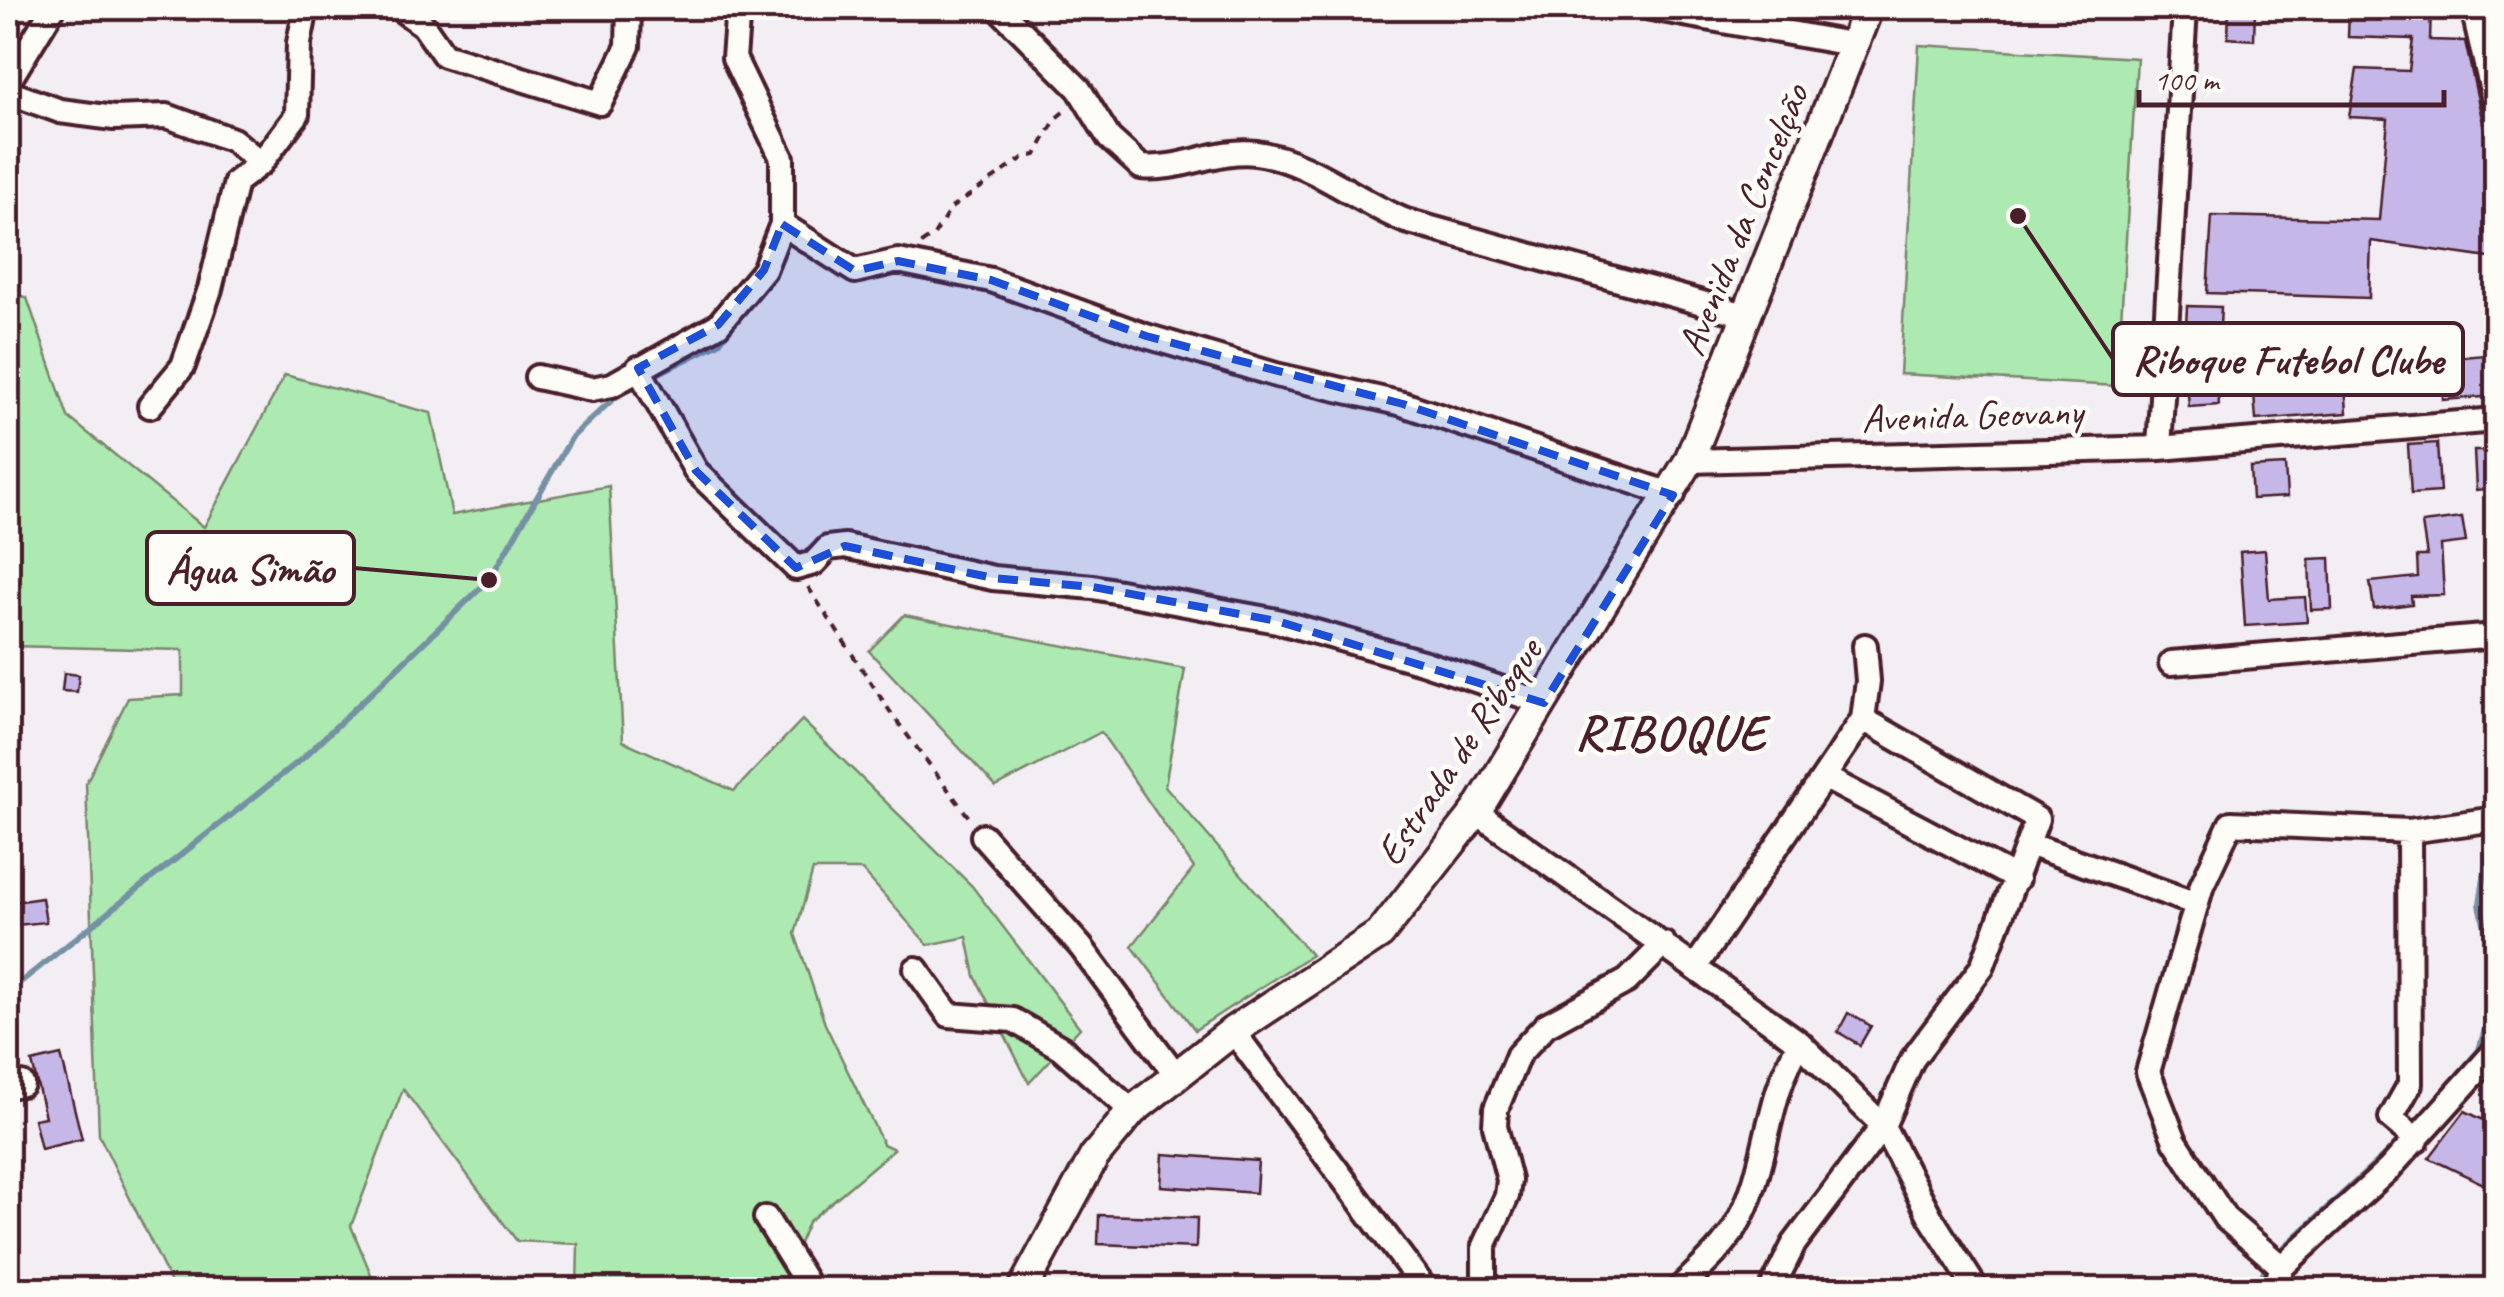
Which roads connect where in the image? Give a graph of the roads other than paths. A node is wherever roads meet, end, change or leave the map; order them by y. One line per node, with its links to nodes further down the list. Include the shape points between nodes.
1 (54, 8): 12 (street)
2 (306, 8): 15 (street, via 297,116)
3 (399, 8): 4 (street, via 424,25 444,55 600,103 628,46)
4 (629, 8)
5 (738, 8): 16 (street, via 734,58 782,158)
6 (998, 8): 17 (street, via 1140,167 1184,166 1228,153 1289,160 1406,220)
7 (1651, 8): 11 (street)
8 (1868, 8): 11 (main road, Avenida da Concelção)
9 (2185, 8): 22 (street)
10 (2473, 8): 14 (street)
11 (1856, 45): 17 (main road, Avenida da Concelção)
12 (8, 82)
13 (8, 92): 15 (street, via 60,111 166,116 233,140)
14 (2496, 108)
15 (262, 163): 20 (street, via 236,182 183,366)
16 (782, 224): 18 (street, via 764,270 718,324); 24 (street, via 854,271 898,261 992,280 1146,336 1403,404)
17 (1749, 316): 23 (main road, Avenida da Concelção)
18 (638, 368): 19 (street, via 592,389); 28 (street, via 696,471 796,568 828,548 845,546 993,578 1093,587 1277,622)
19 (537, 377)
20 (150, 406)
21 (2496, 420): 22 (street, Avenida Geovany)
22 (2158, 448): 23 (street, Avenida Geovany)
23 (1689, 461): 24 (main road, Estrada de Riboque)
24 (1673, 495): 28 (main road, Estrada de Riboque)
25 (2496, 636): 27 (street)
26 (1865, 646): 29 (street)
27 (2171, 663)
28 (1544, 702): 31 (main road, Estrada de Riboque)
29 (1863, 720): 30 (street); 35 (street, via 2037,820)
30 (1824, 777): 36 (street); 39 (street)
31 (1476, 812): 38 (street); 41 (main road, Estrada de Riboque, via 1380,934)
32 (2496, 819): 33 (street)
33 (2409, 831): 37 (street, via 2231,823); 47 (street, via 2410,1084 2392,1118)
34 (983, 836): 44 (street, via 1080,947)
35 (2028, 844): 36 (street); 37 (street)
36 (2017, 879): 46 (street, via 1982,967 1912,1060)
37 (2197, 904): 49 (street, via 2148,1072 2174,1141 2226,1218)
38 (1664, 944): 39 (street); 53 (street, via 1627,981 1546,1026 1518,1056 1496,1109 1509,1180 1484,1246)
39 (1696, 966): 42 (street)
40 (916, 969): 45 (street, via 949,1015 1013,1020 1060,1048)
41 (1233, 1031): 44 (main road, Estrada de Riboque); 52 (street)
42 (1800, 1043): 46 (street); 54 (street, via 1781,1075 1740,1218)
43 (2496, 1050): 47 (street)
44 (1176, 1074): 45 (main road, Estrada de Riboque)
45 (1132, 1111): 51 (main road, Estrada de Riboque, via 1094,1157)
46 (1883, 1126): 55 (street, via 1794,1244); 56 (street)
47 (2417, 1140): 49 (street)
48 (766, 1218): 50 (street)
49 (2278, 1278)
50 (812, 1290)
51 (1022, 1290)
52 (1426, 1290)
53 (1484, 1290)
54 (1678, 1290)
55 (1771, 1290)
56 (1977, 1290)

